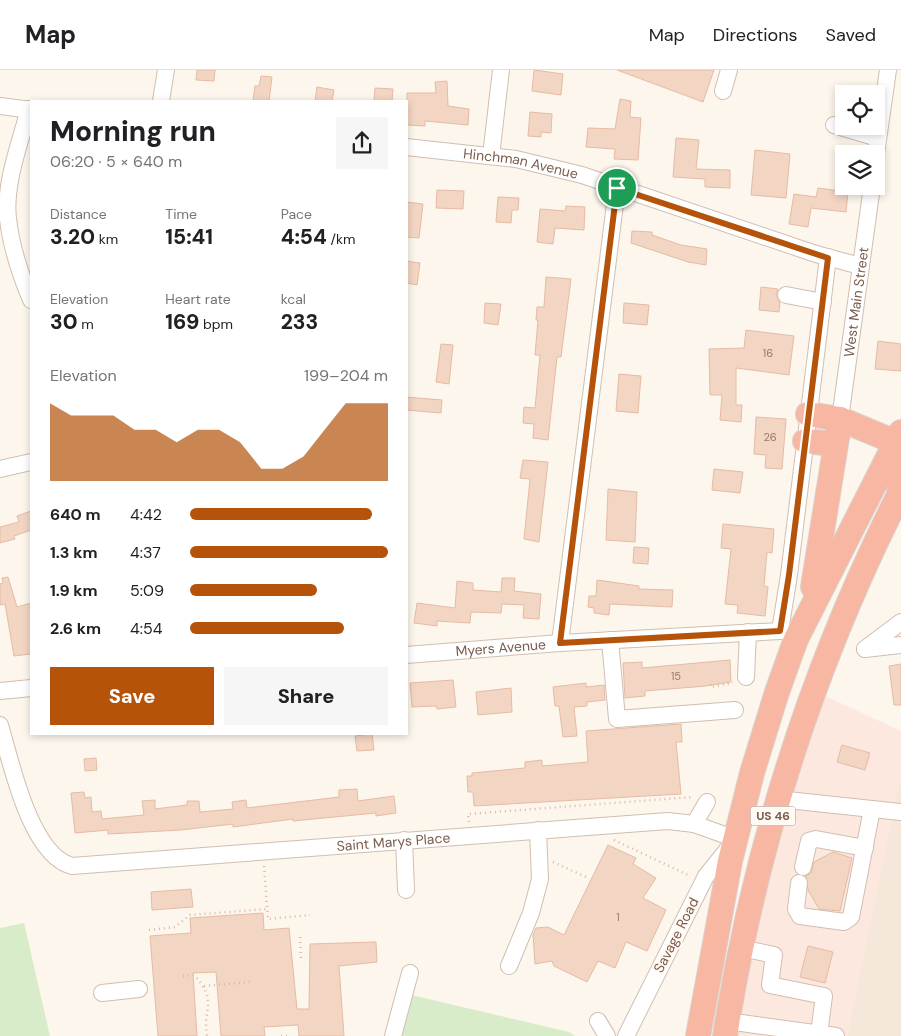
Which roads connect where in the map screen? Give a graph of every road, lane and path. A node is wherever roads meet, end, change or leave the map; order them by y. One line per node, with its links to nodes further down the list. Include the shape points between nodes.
1 (166, 70): 6 (street)
2 (501, 70): 13 (street)
3 (728, 70): 5 (street)
4 (888, 72): 11 (street)
5 (723, 92)
6 (161, 100)
7 (0, 106): 8 (street)
8 (30, 110): 19 (street, via 10,180 8,218)
9 (834, 125): 10 (street)
10 (875, 145)
11 (877, 145)
12 (408, 147): 13 (street, Hinchman Avenue)
13 (491, 156): 14 (street, Hinchman Avenue, via 535,163)
14 (617, 188): 16 (street, Hinchman Avenue); 34 (street)
15 (871, 195): 17 (street, West Main Street)
16 (828, 258): 17 (street, Hinchman Avenue); 20 (street)
17 (860, 266): 22 (street, West Main Street)
18 (786, 295): 20 (street)
19 (30, 297)
20 (823, 302): 21 (street)
21 (808, 414): 22 (highway); 24 (street)
22 (840, 419): 23 (highway); 25 (highway)
23 (898, 437): 28 (highway); 29 (highway, US 46)
24 (805, 440): 25 (highway); 31 (street)
25 (835, 444): 29 (highway, via 829,500)
26 (30, 462): 27 (street)
27 (0, 469)
28 (900, 494): 44 (highway, US 46, via 835,636 801,725)
29 (809, 614): 36 (highway, US 46)
30 (901, 622): 35 (street, via 865,649)
31 (780, 631): 32 (street, Myers Avenue); 36 (street)
32 (748, 632): 33 (street, Myers Avenue); 38 (street)
33 (610, 640): 34 (street, Myers Avenue); 42 (street, via 617,719)
34 (560, 643): 37 (street, Myers Avenue)
35 (901, 645)
36 (791, 653): 52 (highway, US 46, via 765,728)
37 (408, 655)
38 (740, 680): 39 (path, via 711,687)
39 (711, 684)
40 (30, 688): 41 (street)
41 (0, 691)
42 (735, 710)
43 (0, 725): 53 (street, Saint Marys Place, via 40,841 52,855 66,864 77,866)
44 (778, 799): 46 (street); 64 (highway, US 46)
45 (700, 800): 48 (street); 49 (path, via 468,814)
46 (872, 809): 47 (street); 54 (street)
47 (901, 812)
48 (694, 824): 50 (street, Saint Marys Place, via 668,821); 52 (street, Saint Marys Place)
49 (469, 826)
50 (538, 830): 53 (street, Saint Marys Place); 66 (street, via 540,879 526,927)
51 (611, 838): 58 (path)
52 (736, 839): 82 (street, Savage Road, via 706,876); 83 (highway, US 46)
53 (404, 840): 59 (street)
54 (865, 848): 54 (street, via 851,917 844,922 800,916 796,909 810,841 816,839)
55 (547, 860): 57 (path)
56 (264, 864): 60 (path)
57 (586, 877)
58 (695, 879)
59 (406, 890)
60 (267, 909): 61 (path, via 268,919); 62 (path, via 190,915 175,927)
61 (310, 915)
62 (149, 930)
63 (300, 937): 65 (path)
64 (741, 948): 74 (highway, US 46); 76 (street, via 774,956 770,985 824,996)
65 (301, 960)
66 (509, 966)
67 (410, 973): 80 (street)
68 (183, 976): 70 (path, via 194,975)
69 (250, 982): 70 (path)
70 (204, 986): 77 (path, via 210,1000)
71 (139, 989): 72 (street)
72 (102, 993)
73 (598, 1020): 81 (street)
74 (726, 1029): 75 (street)
75 (768, 1031): 76 (street)
76 (828, 1035)
77 (207, 1036)
78 (281, 1036): 79 (path)
79 (287, 1036)
80 (393, 1036)
81 (608, 1036)
82 (626, 1036)
83 (698, 1036)

